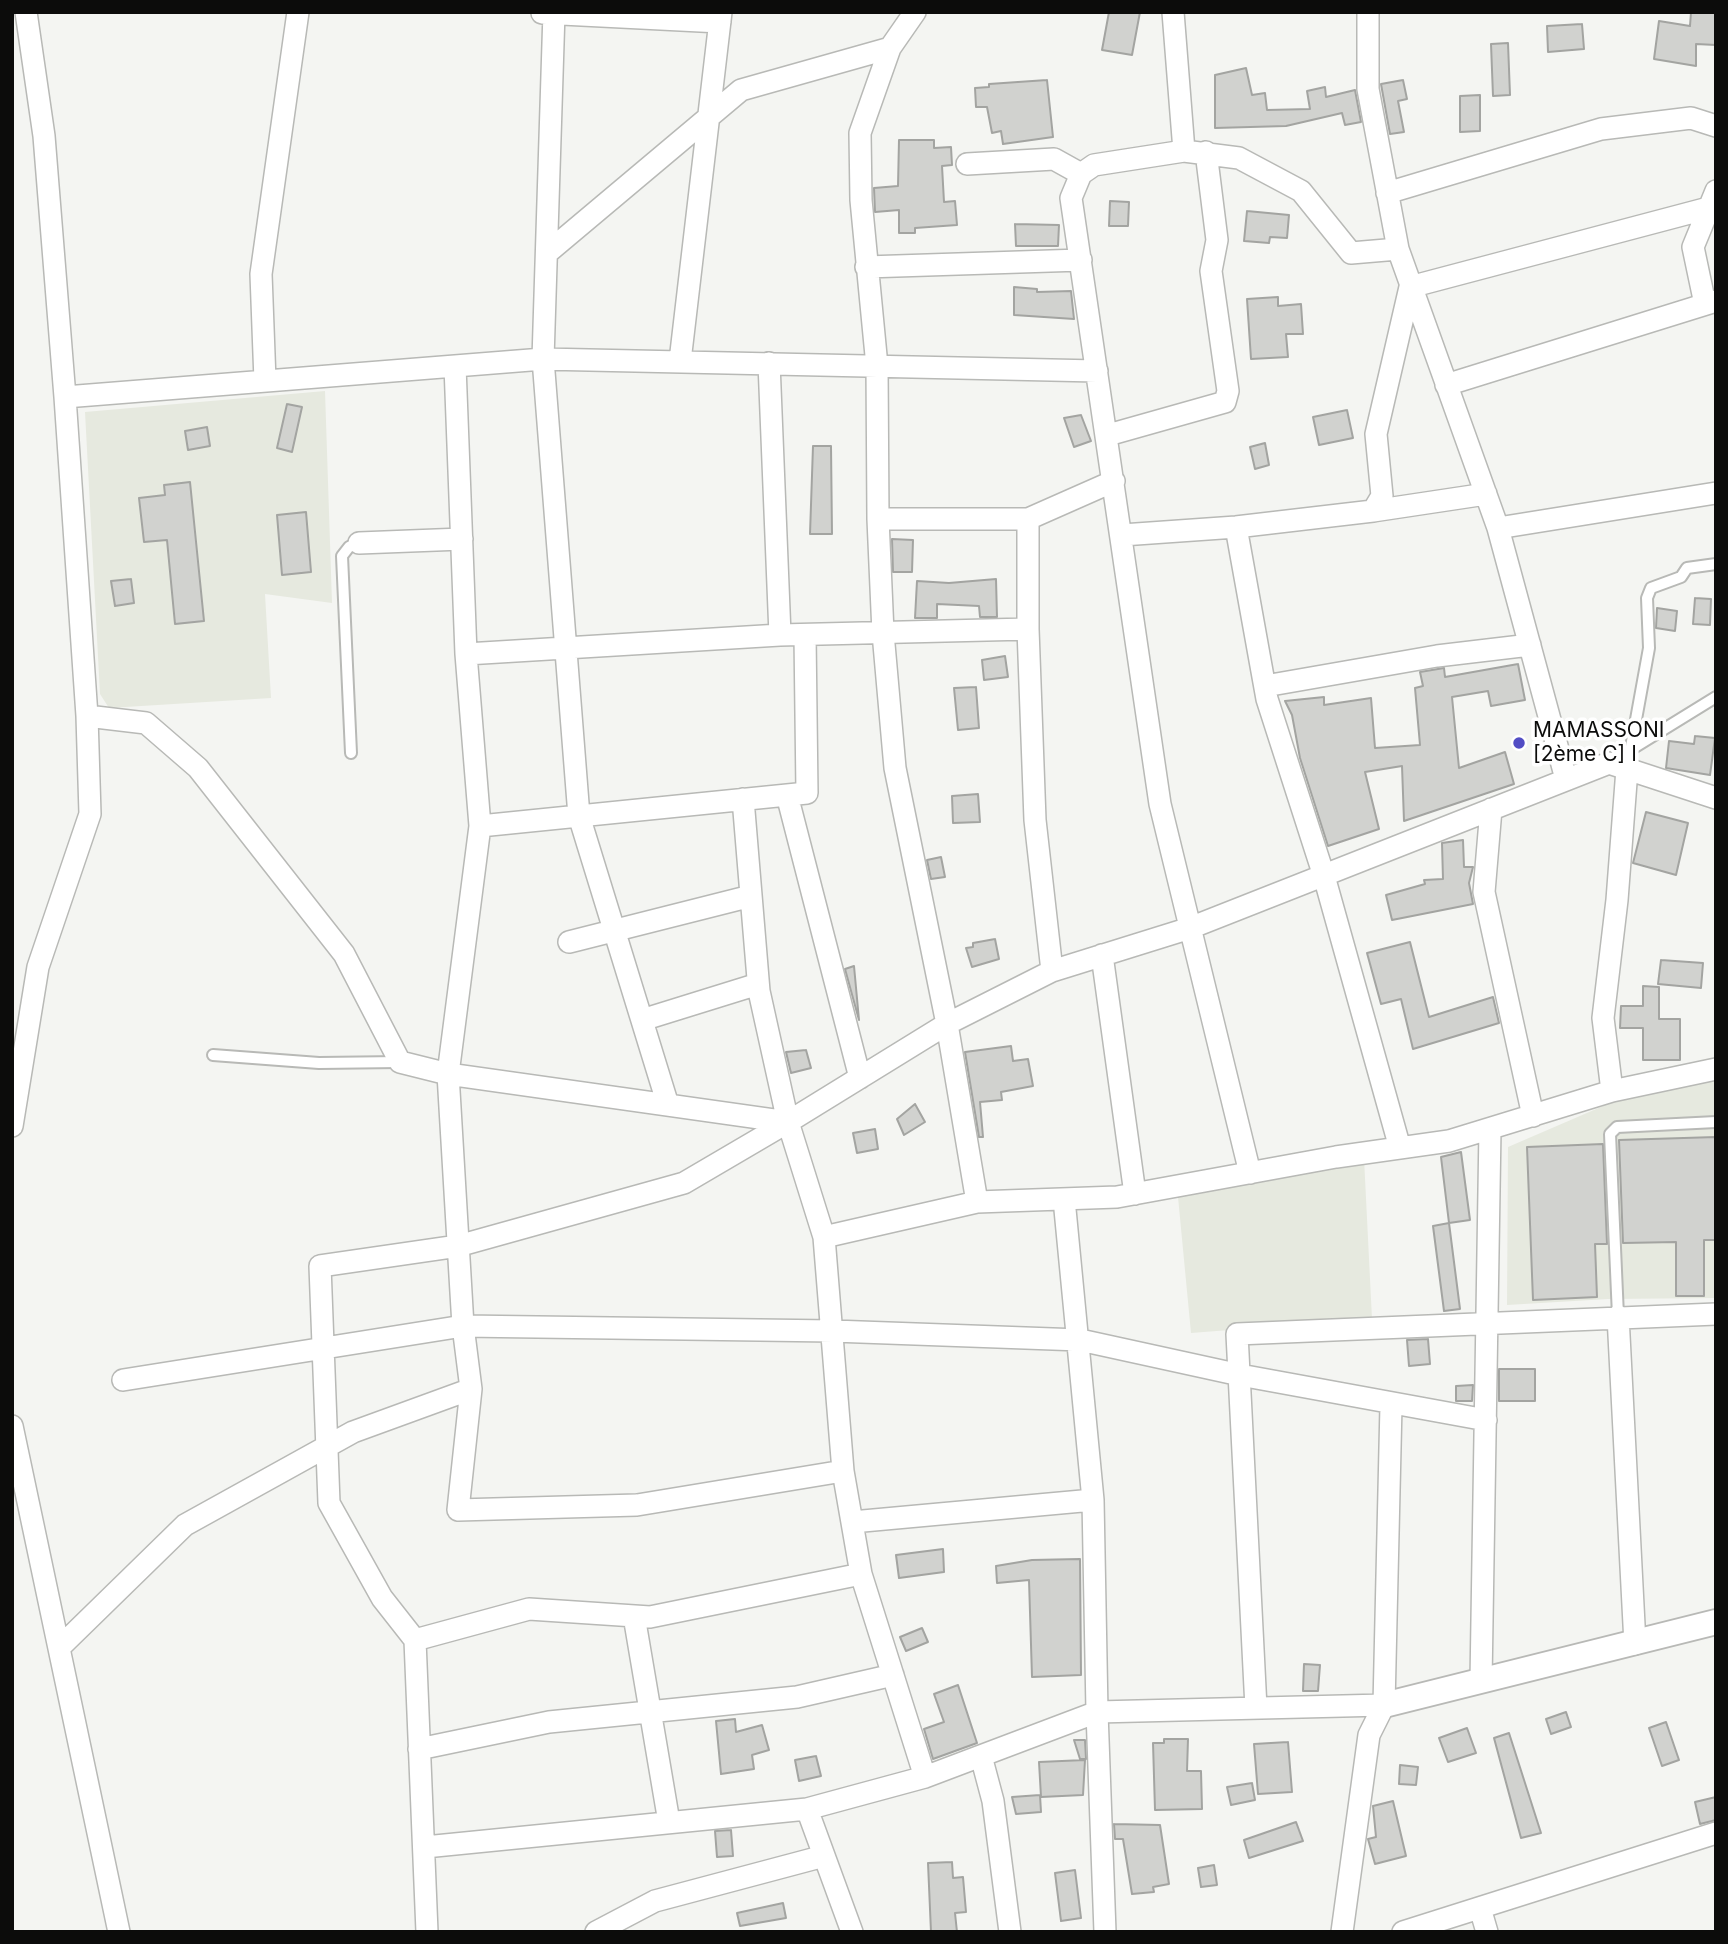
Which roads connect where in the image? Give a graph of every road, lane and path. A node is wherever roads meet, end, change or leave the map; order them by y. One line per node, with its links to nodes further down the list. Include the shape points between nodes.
1 (26, 12): 31 (street, via 44,136)
2 (298, 12): 29 (street, via 261,274)
3 (915, 12): 8 (street)
4 (1173, 12): 11 (street)
5 (1368, 12): 15 (street, via 1368,89)
6 (549, 13): 7 (street); 18 (street)
7 (721, 17): 9 (street)
8 (890, 48): 9 (street, via 741,90); 20 (street, via 860,133)
9 (709, 117): 18 (street); 24 (street)
10 (1716, 127): 15 (street, via 1691,118 1601,129)
11 (1184, 151): 12 (street); 14 (street, via 1094,165)
12 (1206, 152): 17 (street, via 1239,158 1301,191 1351,253); 32 (street, via 1217,240 1210,271 1228,391 1225,402)
13 (967, 164): 14 (street, via 1054,159)
14 (1081, 174): 19 (street, via 1071,198)
15 (1388, 193): 17 (street)
16 (1713, 201): 21 (street); 22 (street, via 1693,247)
17 (1398, 250): 21 (street)
18 (547, 253): 23 (street)
19 (1081, 260): 20 (street); 28 (street)
20 (866, 267): 27 (street)
21 (1410, 287): 30 (street); 36 (street, via 1376,434 1382,496)
22 (1710, 303): 30 (street)
23 (543, 359): 24 (street); 26 (street); 50 (street)
24 (680, 361): 25 (street)
25 (769, 363): 27 (street); 47 (street)
26 (455, 366): 29 (street); 42 (street)
27 (877, 366): 28 (street); 37 (street)
28 (1097, 372): 32 (street)
29 (265, 381): 31 (street)
30 (1446, 385): 35 (street)
31 (65, 397): 54 (street)
32 (1108, 435): 33 (street)
33 (1114, 481): 38 (street); 41 (street)
34 (1716, 493): 40 (street)
35 (1486, 495): 36 (street); 40 (street)
36 (1373, 511): 39 (street)
37 (878, 519): 38 (street); 46 (street)
38 (1028, 519): 45 (street)
39 (1236, 527): 41 (street); 52 (street)
40 (1498, 528): 49 (street)
41 (1122, 535): 66 (street, via 1160,804)
42 (462, 539): 43 (street); 51 (street)
43 (359, 542): 55 (lane, via 342,556)
44 (1716, 564): 56 (lane, via 1687,568 1681,577 1651,588 1647,598 1649,648)
45 (1028, 629): 46 (street); 70 (street, via 1035,820)
46 (883, 633): 48 (street); 73 (street, via 895,768)
47 (780, 635): 48 (street); 50 (street)
48 (805, 635): 58 (street, via 807,793)
49 (1530, 645): 52 (street); 57 (street)
50 (566, 648): 51 (street); 62 (street)
51 (466, 653): 63 (street)
52 (1265, 686): 64 (street)
53 (1716, 697): 56 (lane)
54 (87, 716): 75 (street, via 146,723 198,768 344,954); 84 (street, via 90,814 38,967)
55 (351, 753)
56 (1622, 760): 57 (street); 59 (street); 79 (street, via 1617,900 1603,1018)
57 (1566, 779): 61 (street)
58 (787, 795): 60 (street); 78 (street)
59 (1716, 798)
60 (743, 799): 62 (street); 65 (street)
61 (1491, 809): 64 (street); 81 (street, via 1483,892)
62 (579, 816): 63 (street); 67 (street)
63 (480, 826): 77 (street)
64 (1324, 876): 66 (street); 86 (street)
65 (751, 896): 67 (street); 71 (street)
66 (1191, 928): 69 (street); 87 (street)
67 (614, 931): 68 (street); 72 (street)
68 (569, 942)
69 (1102, 955): 70 (street); 88 (street)
70 (1052, 971): 73 (street)
71 (758, 984): 72 (street); 82 (street)
72 (642, 1020): 80 (street)
73 (947, 1024): 78 (street); 90 (street)
74 (213, 1055): 75 (lane, via 319,1063)
75 (400, 1062): 77 (street)
76 (1716, 1069): 79 (street)
77 (448, 1074): 80 (street); 92 (street)
78 (860, 1078): 82 (street)
79 (1612, 1091): 81 (street)
80 (668, 1105): 82 (street)
81 (1533, 1116): 85 (street)
82 (788, 1122): 91 (street); 92 (street, via 684,1183)
83 (1716, 1122): 94 (lane, via 1612,1130)
84 (12, 1126)
85 (1490, 1129): 86 (street); 95 (street)
86 (1400, 1148): 87 (street)
87 (1250, 1173): 88 (street)
88 (1135, 1194): 89 (street)
89 (1064, 1199): 90 (street); 98 (street)
90 (977, 1202): 91 (street)
91 (824, 1237): 97 (street)
92 (458, 1247): 96 (street); 99 (street, via 320,1266)
93 (1716, 1314): 94 (street)
94 (1618, 1316): 95 (street); 114 (street)
95 (1487, 1322): 100 (street, via 1237,1334); 104 (street)
96 (463, 1326): 97 (street); 99 (street); 102 (street)
97 (833, 1331): 98 (street); 107 (street)
98 (1080, 1340): 100 (street); 108 (street)
99 (323, 1346): 101 (street); 106 (street)
100 (1240, 1375): 103 (street); 119 (street)
101 (123, 1380)
102 (471, 1389): 106 (street); 107 (street, via 458,1510 637,1505)
103 (1391, 1405): 104 (street); 118 (street)
104 (1486, 1420): 117 (street)
105 (12, 1426): 115 (street)
106 (327, 1446): 113 (street, via 329,1503 382,1598); 115 (street, via 185,1525)
107 (843, 1471): 109 (street)
108 (1093, 1500): 109 (street); 121 (street)
109 (852, 1522): 110 (street)
110 (861, 1574): 111 (street, via 650,1617); 116 (street)
111 (634, 1616): 113 (street, via 529,1609); 120 (street)
112 (1716, 1622): 114 (street)
113 (415, 1640): 122 (street)
114 (1635, 1644): 117 (street)
115 (59, 1648): 131 (street)
116 (892, 1675): 120 (street, via 797,1697); 124 (street)
117 (1481, 1681): 118 (street)
118 (1384, 1705): 119 (street); 137 (street, via 1369,1735)
119 (1256, 1708): 121 (street)
120 (650, 1712): 122 (street, via 549,1722); 126 (street)
121 (1097, 1713): 123 (street); 136 (street)
122 (419, 1749): 128 (street)
123 (981, 1756): 124 (street); 135 (street, via 993,1801)
124 (925, 1777): 125 (street)
125 (807, 1808): 126 (street); 129 (street)
126 (669, 1822): 128 (street)
127 (1716, 1833): 130 (street)
128 (425, 1847): 132 (street)
129 (824, 1856): 133 (street, via 655,1901); 134 (street)
130 (1480, 1908): 138 (street); 139 (street)
131 (119, 1932)
132 (427, 1932)
133 (596, 1932)
134 (852, 1932)
135 (1010, 1932)
136 (1105, 1932)
137 (1342, 1932)
138 (1403, 1932)
139 (1487, 1932)

